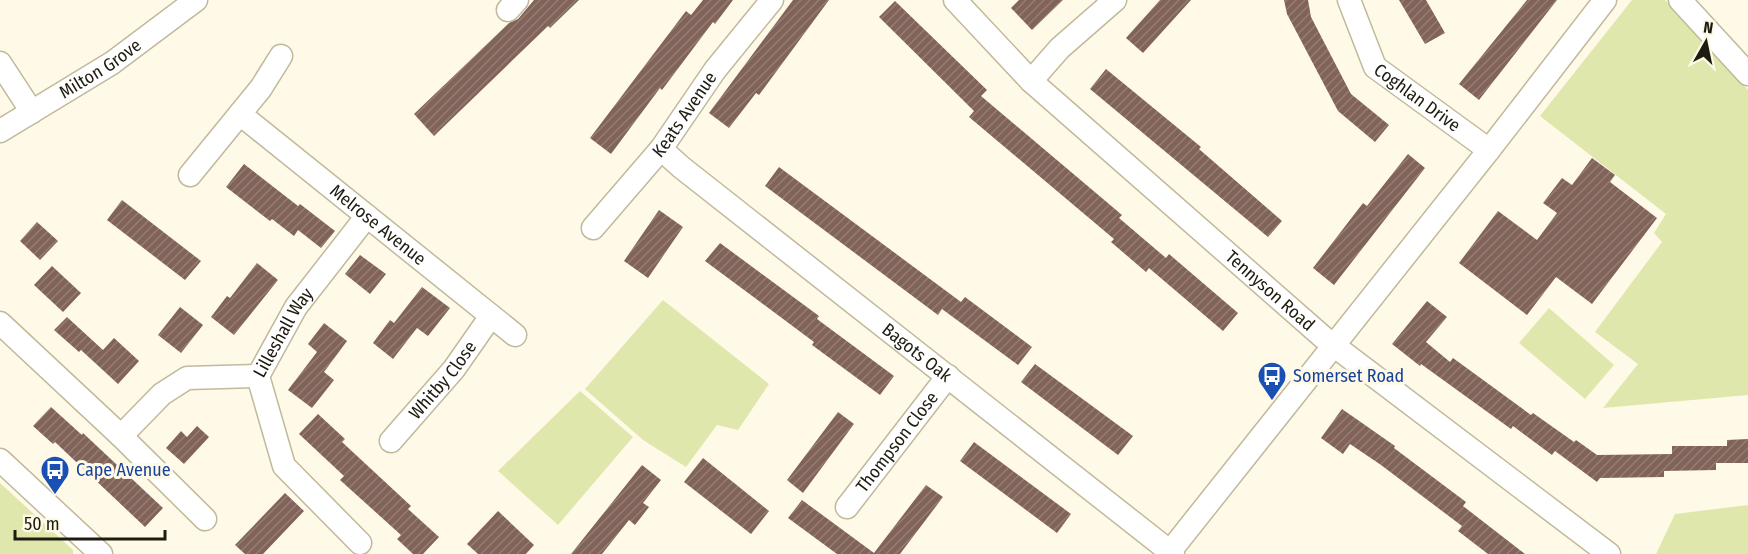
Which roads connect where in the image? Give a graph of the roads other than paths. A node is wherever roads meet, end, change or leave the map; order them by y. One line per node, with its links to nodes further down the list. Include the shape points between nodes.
1 (196, 0): 12 (street, Milton Grove, via 112,63)
2 (772, 0): 15 (street, Keats Avenue, via 715,70)
3 (955, 0): 11 (street, Tennyson Road)
4 (1115, 0): 11 (street, via 1060,48)
5 (1349, 0): 16 (street, Coghlan Drive, via 1376,68)
6 (1605, 0): 16 (street)
7 (1680, 0): 10 (street)
8 (281, 56): 13 (street)
9 (0, 63): 12 (street)
10 (1748, 74)
11 (1031, 81): 23 (street, Tennyson Road)
12 (32, 112): 14 (street, Milton Grove)
13 (240, 114): 17 (street); 18 (street, Melrose Avenue)
14 (0, 131)
15 (661, 148): 19 (street, Keats Avenue); 25 (street, Bagots Oak)
16 (1489, 150): 23 (street)
17 (190, 175)
18 (367, 216): 20 (street, Melrose Avenue); 24 (street, Lilleshall Way, via 296,307)
19 (593, 228)
20 (491, 316): 22 (street, Melrose Avenue); 27 (street, Whitby Close, via 454,369)
21 (0, 323): 26 (street)
22 (515, 335)
23 (1333, 345): 32 (street); 34 (street, Tennyson Road)
24 (258, 376): 26 (street, via 187,378 162,394); 31 (street, Lilleshall Way, via 284,466)
25 (948, 376): 29 (street, Thompson Close); 32 (street, Bagots Oak)
26 (121, 436): 30 (street)
27 (391, 441)
28 (0, 460): 33 (street)
29 (847, 507)
30 (205, 519)
31 (361, 550)
32 (1170, 553)
33 (101, 554)
34 (1609, 554)

